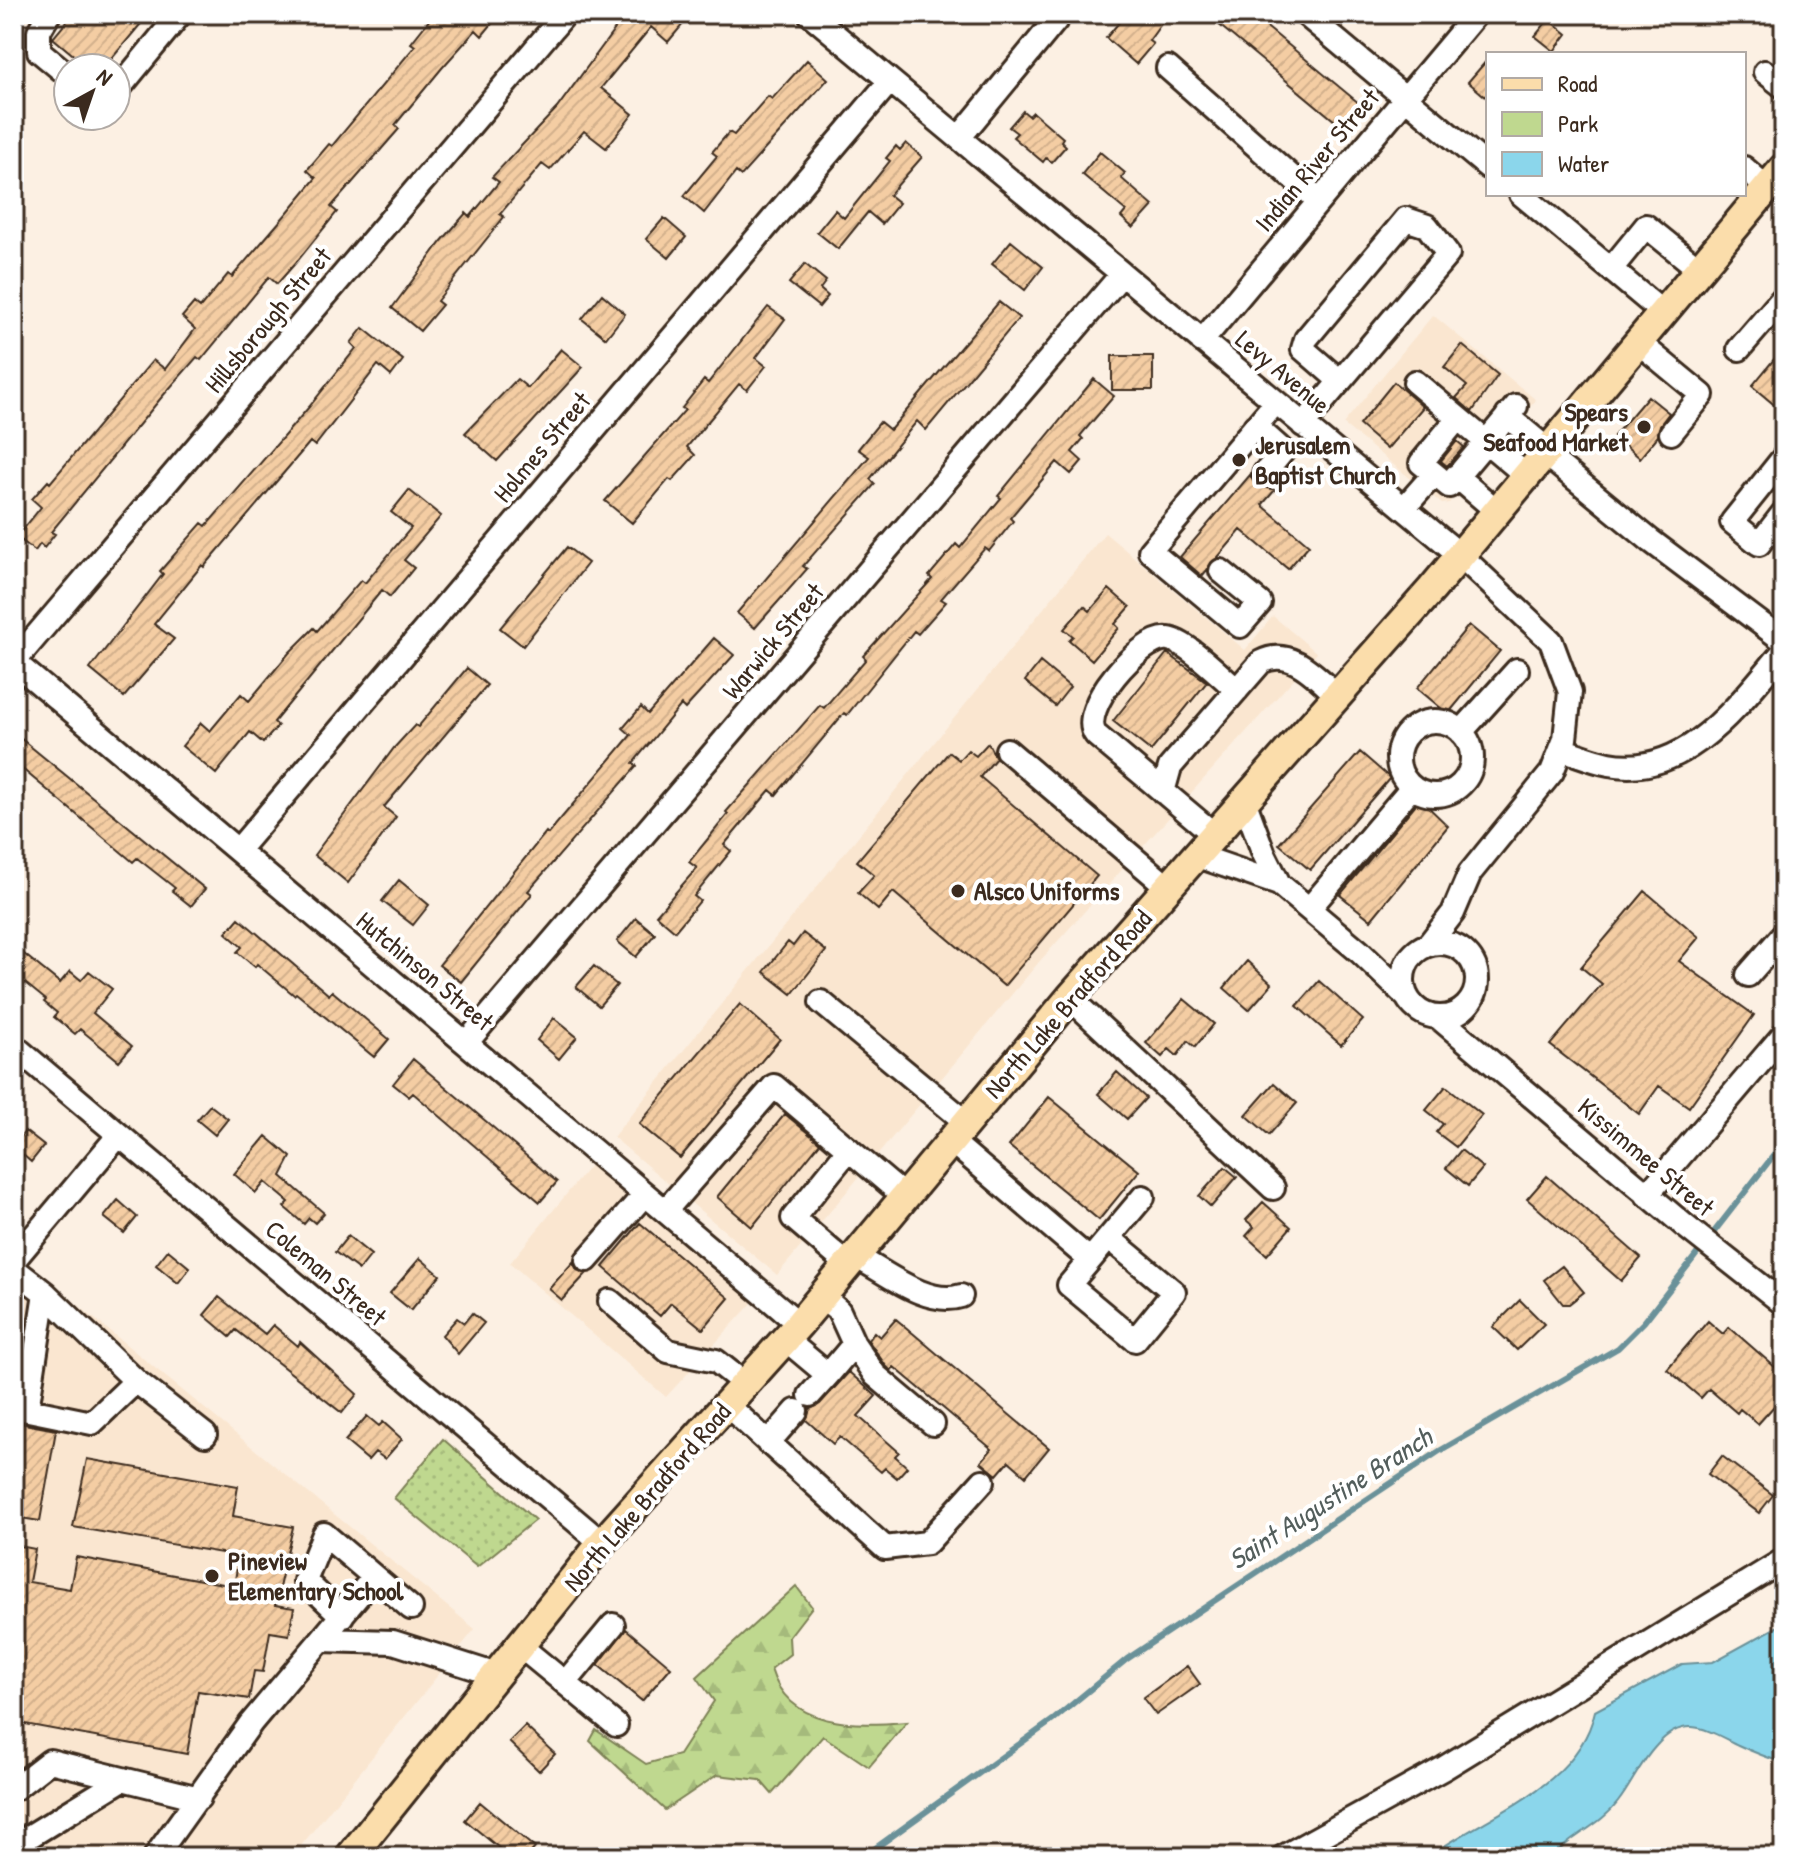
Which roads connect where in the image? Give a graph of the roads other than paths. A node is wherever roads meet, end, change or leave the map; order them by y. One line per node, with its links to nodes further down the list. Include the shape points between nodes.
1 (49, 14): 8 (street, via 39,31 39,51)
2 (180, 14): 10 (street)
3 (565, 14): 49 (street, Hillsborough Street)
4 (810, 14): 12 (street, Levy Avenue)
5 (1061, 14): 15 (street)
6 (1305, 14): 14 (street)
7 (1476, 14): 14 (street, Indian River Street)
8 (52, 62)
9 (1168, 68): 20 (street)
10 (132, 72)
11 (1765, 72): 13 (street)
12 (890, 81): 15 (street, Levy Avenue); 60 (street, Holmes Street)
13 (1784, 87)
14 (1406, 98): 16 (street); 20 (street, Indian River Street)
15 (959, 138): 23 (street, Levy Avenue)
16 (1486, 165)
17 (1746, 169): 18 (street)
18 (1776, 178): 22 (main road, North Lake Bradford Road)
19 (1523, 196): 21 (street)
20 (1319, 201): 26 (street, Indian River Street)
21 (1611, 269): 22 (street, via 1646,226); 25 (street)
22 (1699, 269): 25 (main road, North Lake Bradford Road)
23 (1122, 274): 26 (street, Levy Avenue); 76 (street, Warwick Street)
24 (1784, 297): 28 (street)
25 (1663, 313): 27 (main road, North Lake Bradford Road)
26 (1202, 341): 31 (street, Levy Avenue)
27 (1638, 342): 35 (street, via 1702,395); 37 (main road, North Lake Bradford Road)
28 (1739, 349)
29 (1340, 381): 29 (street, via 1307,355 1306,339 1406,219 1427,226 1448,254); 33 (street)
30 (1415, 382): 32 (street)
31 (1276, 402): 33 (street, Levy Avenue); 34 (street)
32 (1458, 418): 36 (street); 40 (street, via 1421,463)
33 (1303, 425): 42 (street, Levy Avenue)
34 (1255, 426): 39 (street, via 1283,451); 46 (street, via 1150,551 1240,626 1260,603)
35 (1671, 433)
36 (1486, 441): 37 (street, via 1512,411); 40 (street); 41 (street)
37 (1546, 452): 41 (main road, North Lake Bradford Road); 47 (street, via 1651,541)
38 (1784, 457): 44 (street, via 1732,522 1759,544)
39 (1264, 474)
40 (1445, 475): 42 (street); 43 (street)
41 (1527, 476): 43 (main road, North Lake Bradford Road)
42 (1404, 508): 45 (street, Levy Avenue)
43 (1497, 511): 45 (main road, North Lake Bradford Road)
44 (1784, 512)
45 (1460, 555): 52 (main road, North Lake Bradford Road); 54 (street, Levy Avenue, via 1551,641 1570,692)
46 (1221, 571)
47 (1784, 641)
48 (1784, 651): 54 (street, via 1724,721 1695,745 1644,763 1611,765)
49 (14, 662): 60 (street, Hutchinson Street)
50 (1517, 670): 53 (street)
51 (1237, 690): 52 (street, via 1272,656 1292,660); 57 (street, via 1170,767); 57 (street, via 1180,643 1165,638 1147,644 1096,698 1090,728)
52 (1338, 696): 58 (main road, North Lake Bradford Road)
53 (1461, 732): 56 (street, via 1471,767 1458,787 1435,795); 56 (street, via 1440,722 1407,733 1399,767)
54 (1561, 749): 64 (street, Levy Avenue, via 1552,772 1470,873)
55 (1007, 750): 62 (street)
56 (1412, 787): 63 (street)
57 (1163, 792): 59 (street)
58 (1245, 803): 59 (main road, North Lake Bradford Road); 61 (street)
59 (1207, 846): 61 (street); 62 (main road, North Lake Bradford Road)
60 (238, 850): 76 (street, Hutchinson Street)
61 (1279, 884): 63 (street)
62 (1169, 888): 71 (main road, North Lake Bradford Road)
63 (1309, 909): 67 (street)
64 (1453, 913): 66 (street, Levy Avenue); 68 (street)
65 (1784, 934): 69 (street)
66 (1423, 948): 67 (street, via 1389,955); 68 (street, via 1441,943); 70 (street, via 1404,972)
67 (1360, 952): 70 (street)
68 (1465, 952): 72 (street, via 1477,975)
69 (1748, 975)
70 (1407, 997): 74 (street, via 1425,1014)
71 (1070, 998): 79 (main road, North Lake Bradford Road); 82 (street)
72 (1472, 999): 74 (street, via 1457,1013); 78 (street)
73 (821, 1002): 79 (street)
74 (1438, 1017): 78 (street, Kissimmee Street)
75 (1784, 1034): 84 (street)
76 (466, 1043): 83 (street, Hutchinson Street)
77 (14, 1046): 80 (street, Coleman Street)
78 (1476, 1050): 84 (street, Kissimmee Street)
79 (959, 1132): 85 (main road, North Lake Bradford Road); 92 (street)
80 (119, 1135): 89 (street); 110 (street, Coleman Street)
81 (849, 1149): 85 (street); 87 (street, via 774,1086); 91 (street, via 793,1218)
82 (1273, 1188)
83 (645, 1194): 87 (street, Hutchinson Street); 90 (street)
84 (1647, 1195): 97 (street, Kissimmee Street)
85 (905, 1197): 91 (main road, North Lake Bradford Road)
86 (1143, 1197): 88 (street)
87 (665, 1211): 99 (street, Hutchinson Street)
88 (1109, 1238): 92 (street); 92 (street, via 1174,1292 1135,1340 1069,1285)
89 (14, 1260)
90 (587, 1260)
91 (852, 1260): 95 (main road, North Lake Bradford Road); 96 (street, via 932,1298 947,1301)
92 (1090, 1260)
93 (14, 1269): 94 (street)
94 (45, 1293): 102 (street); 105 (street)
95 (822, 1296): 99 (main road, North Lake Bradford Road); 100 (street, via 839,1311)
96 (961, 1296)
97 (1782, 1299)
98 (610, 1301): 103 (street, via 668,1351 716,1361)
99 (792, 1331): 101 (street, Hutchinson Street); 103 (main road, North Lake Bradford Road)
100 (854, 1344): 101 (street); 106 (street, via 875,1375)
101 (828, 1375): 108 (street)
102 (136, 1381): 105 (street, via 92,1423); 107 (street)
103 (745, 1384): 104 (main road, North Lake Bradford Road)
104 (727, 1405): 108 (street); 110 (main road, North Lake Bradford Road)
105 (21, 1408)
106 (933, 1424)
107 (205, 1435)
108 (768, 1443): 109 (street, via 885,1548 927,1543)
109 (983, 1481)
110 (602, 1543): 117 (main road, North Lake Bradford Road)
111 (1784, 1560): 127 (street, via 1413,1787)
112 (374, 1577): 113 (street); 114 (street); 114 (street, via 324,1534 305,1581)
113 (411, 1608)
114 (342, 1616): 116 (street)
115 (613, 1625): 119 (street)
116 (321, 1640): 118 (street, via 393,1642); 123 (street, via 251,1723)
117 (520, 1646): 118 (main road, North Lake Bradford Road); 119 (street)
118 (497, 1675): 125 (main road, North Lake Bradford Road)
119 (565, 1683): 120 (street)
120 (616, 1725)
121 (123, 1779): 122 (street, via 50,1761); 123 (street); 124 (street)
122 (14, 1789)
123 (199, 1798): 126 (street)
124 (14, 1846)
125 (354, 1852)
126 (155, 1857)
127 (1283, 1857)

